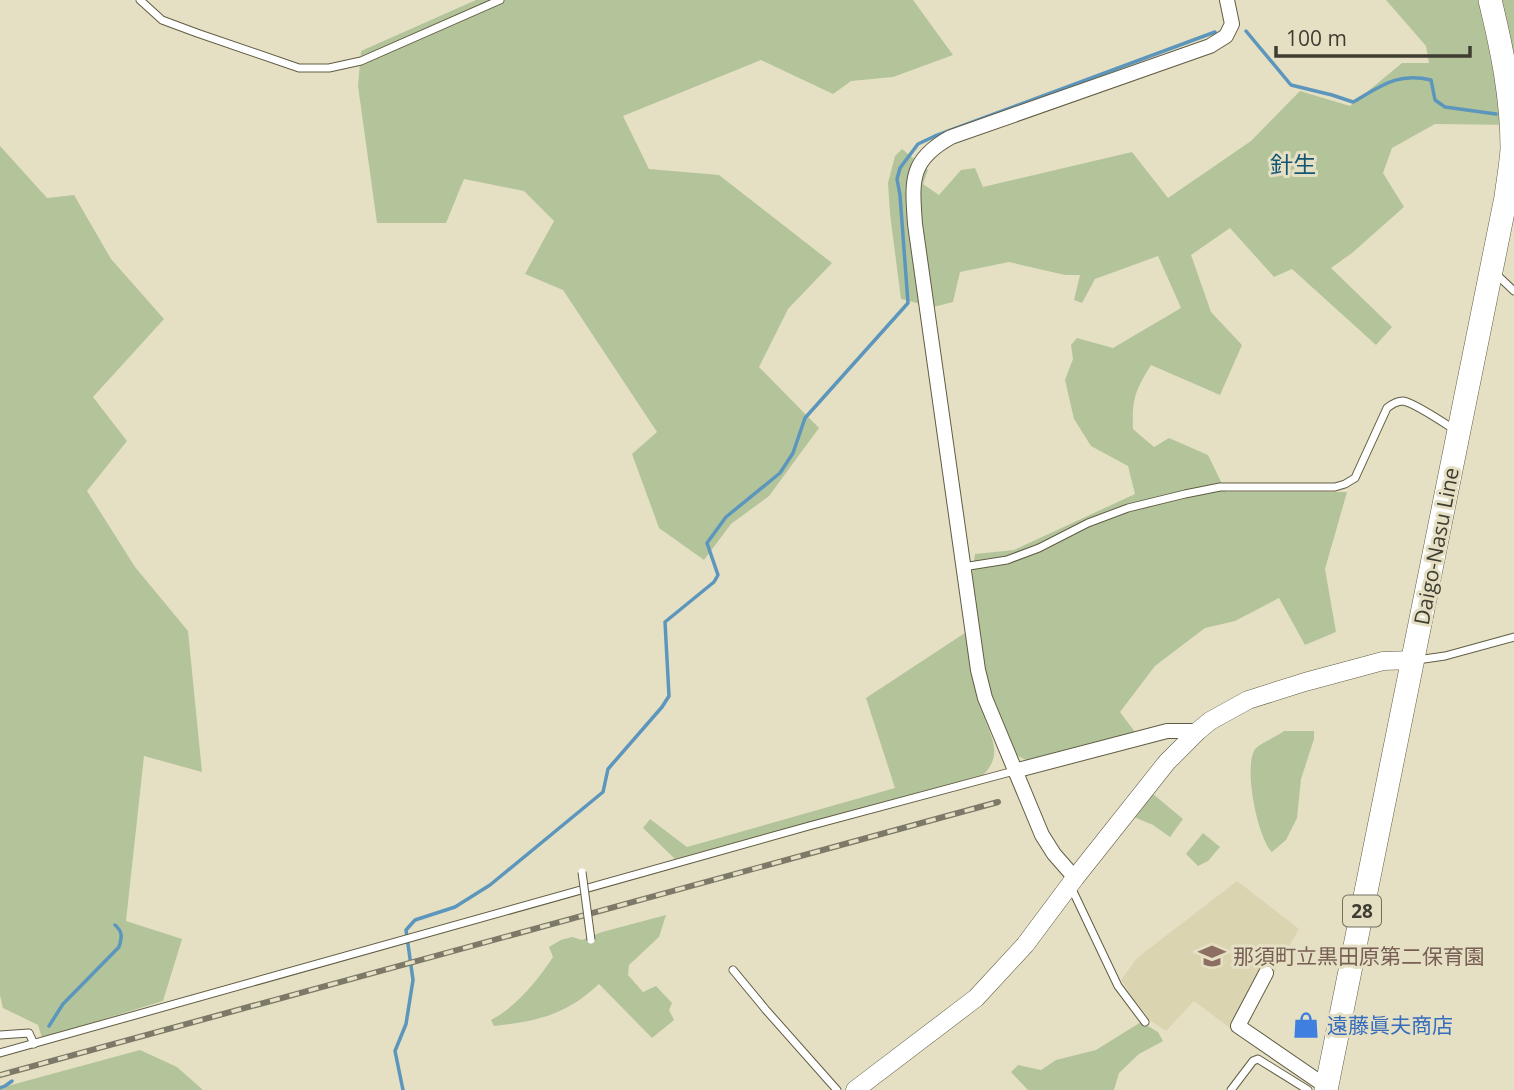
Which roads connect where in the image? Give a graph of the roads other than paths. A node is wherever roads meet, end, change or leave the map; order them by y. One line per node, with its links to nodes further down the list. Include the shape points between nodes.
1 (140, 0): 2 (lane, via 162,20 299,68 361,61)
2 (500, 0)
3 (1227, 0): 8 (street, via 1231,24 1226,36 1210,46 951,137 921,161 914,176 915,225)
4 (1490, 0): 5 (main road, Daigo-Nasu Line / 28, via 1509,92 1512,150)
5 (1492, 271): 6 (lane); 7 (main road, Daigo-Nasu Line / 28)
6 (1514, 291)
7 (1459, 432): 8 (lane, via 1403,401 1393,403 1354,478 1345,484 1220,487 1185,494 1088,523 1007,561); 10 (main road, Daigo-Nasu Line / 28)
8 (962, 567): 12 (street, via 980,679)
9 (1514, 637): 10 (lane)
10 (1413, 660): 11 (street, via 1383,661 1248,700); 22 (main road, Daigo-Nasu Line / 28)
11 (1198, 731): 12 (street, via 1167,731); 14 (street, via 1167,762)
12 (1014, 771): 14 (street, via 1042,835); 20 (lane)
13 (582, 872): 15 (lane, bridge)
14 (1073, 881): 18 (lane, via 1118,986); 24 (street, via 1025,945 976,998)
15 (591, 940)
16 (733, 970): 23 (lane)
17 (1266, 973): 22 (street, via 1238,1026)
18 (1145, 1022)
19 (0, 1035): 20 (lane, via 29,1033)
20 (34, 1044): 21 (lane)
21 (0, 1053)
22 (1320, 1089): 25 (lane, via 1258,1059)
23 (837, 1090)
24 (855, 1090)
25 (1231, 1090)

